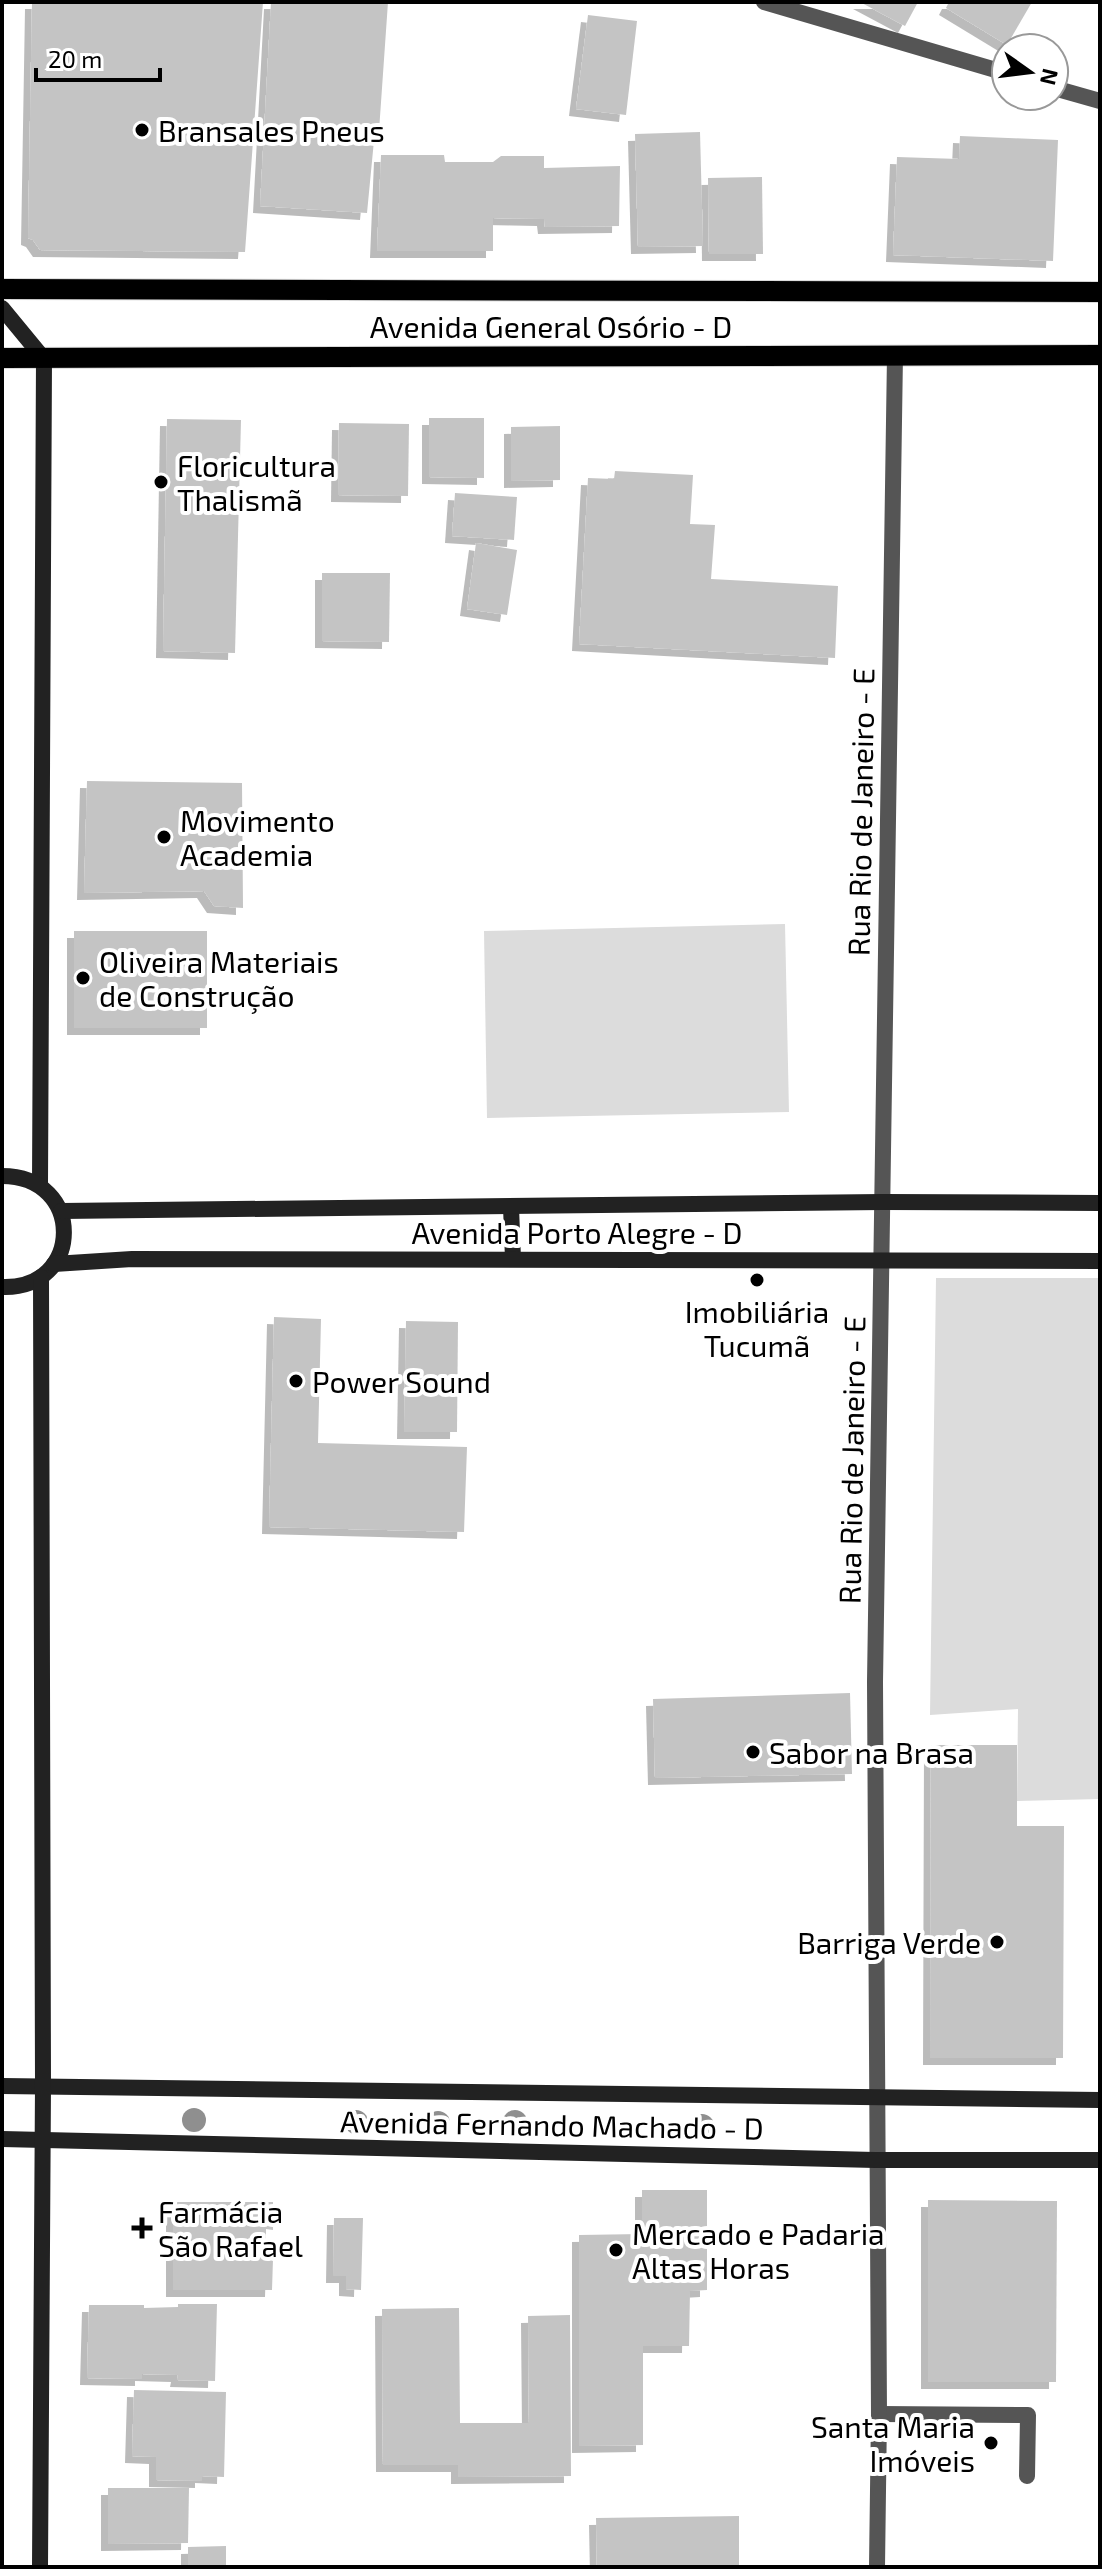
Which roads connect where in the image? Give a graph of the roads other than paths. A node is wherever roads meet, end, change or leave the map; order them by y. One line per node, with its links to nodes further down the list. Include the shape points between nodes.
1 (764, 2): 2 (street)
2 (990, 68)
3 (1070, 93): 4 (street)
4 (1100, 101)
5 (2, 289): 6 (main road, Avenida General Osório - D)
6 (1100, 292)
7 (2, 308): 11 (street)
8 (895, 355): 9 (main road, Avenida General Osório - D); 11 (main road, Avenida General Osório - D); 14 (street, Rua Rio de Janeiro - E)
9 (1100, 355)
10 (2, 358): 11 (main road, Avenida General Osório - D)
11 (44, 359): 13 (street)
12 (2, 1176): 13 (street)
13 (40, 1185): 17 (street)
14 (883, 1202): 15 (street, Avenida Porto Alegre - D); 16 (street, Avenida Porto Alegre - D); 19 (street, Rua Rio de Janeiro - E)
15 (1100, 1203)
16 (511, 1207): 17 (street, Avenida Porto Alegre - D); 18 (street)
17 (61, 1211): 21 (street, via 64,1238)
18 (513, 1259): 19 (street, Avenida Porto Alegre - D); 21 (street, Avenida Porto Alegre - D, via 132,1259)
19 (883, 1261): 20 (street, Avenida Porto Alegre - D); 26 (street, Rua Rio de Janeiro - E, via 875,1682)
20 (1100, 1261)
21 (54, 1264): 22 (street)
22 (41, 1277): 23 (street); 24 (street)
23 (2, 1287)
24 (43, 2085): 25 (street, Avenida Fernando Machado - D); 26 (street, Avenida Fernando Machado - D); 29 (street)
25 (2, 2086)
26 (876, 2099): 27 (street, Avenida Fernando Machado - D); 30 (street, Rua Rio de Janeiro - E)
27 (1100, 2100)
28 (2, 2139): 29 (street, Avenida Fernando Machado - D)
29 (43, 2139): 30 (street, Avenida Fernando Machado - D); 34 (street)
30 (875, 2160): 31 (street, Avenida Fernando Machado - D); 32 (street, Rua Rio de Janeiro - E)
31 (1100, 2160)
32 (879, 2414): 33 (street, via 1028,2415); 35 (street, Rua Rio de Janeiro - E)
33 (1027, 2476)
34 (40, 2567)
35 (877, 2567)

